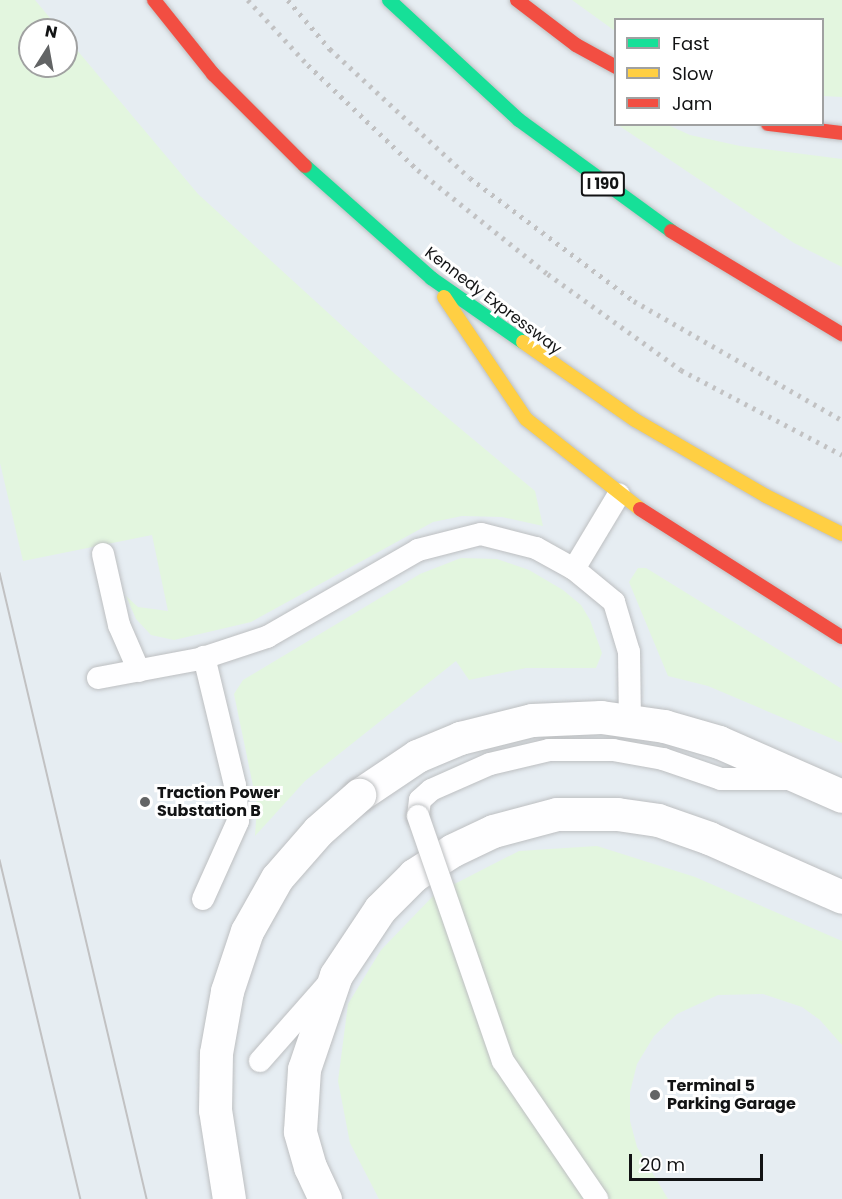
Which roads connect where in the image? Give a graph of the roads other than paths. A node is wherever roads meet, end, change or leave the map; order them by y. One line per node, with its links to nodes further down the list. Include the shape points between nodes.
1 (154, 0): 7 (highway, Kennedy Expressway, via 213,75 304,165)
2 (389, 0): 8 (highway, I 190, via 519,120 603,183 687,242)
3 (517, 0): 4 (highway, via 576,45)
4 (614, 66)
5 (783, 126): 6 (highway)
6 (842, 134)
7 (431, 278): 9 (highway, via 526,419); 10 (highway, Kennedy Expressway, via 635,420 766,496)
8 (842, 333)
9 (619, 494): 12 (lane); 13 (highway, via 719,562)
10 (842, 534)
11 (103, 555): 15 (lane, via 119,625)
12 (574, 568): 14 (lane, via 536,548 481,534 449,539 418,550 267,637); 17 (lane, via 614,602 629,652)
13 (842, 637)
14 (204, 657): 15 (lane); 21 (lane, via 235,785 238,821)
15 (139, 671): 16 (lane)
16 (98, 678)
17 (630, 721): 18 (street, via 719,742); 24 (street, bridge, via 601,717 532,720 460,738 417,756 359,795 318,831 278,878 247,932 227,991 216,1053 215,1110)
18 (807, 779): 19 (street); 26 (lane, bridge, via 721,779 663,759 613,750 549,750 490,764 431,790 420,800 418,816 503,1061)
19 (842, 796)
20 (842, 897): 22 (street, via 658,820 610,814 557,814 493,831 414,875 380,909)
21 (202, 899)
22 (336, 975): 23 (lane); 25 (street, via 304,1069 300,1131 310,1167)
23 (260, 1060)
24 (229, 1199)
25 (325, 1199)
26 (597, 1199)

